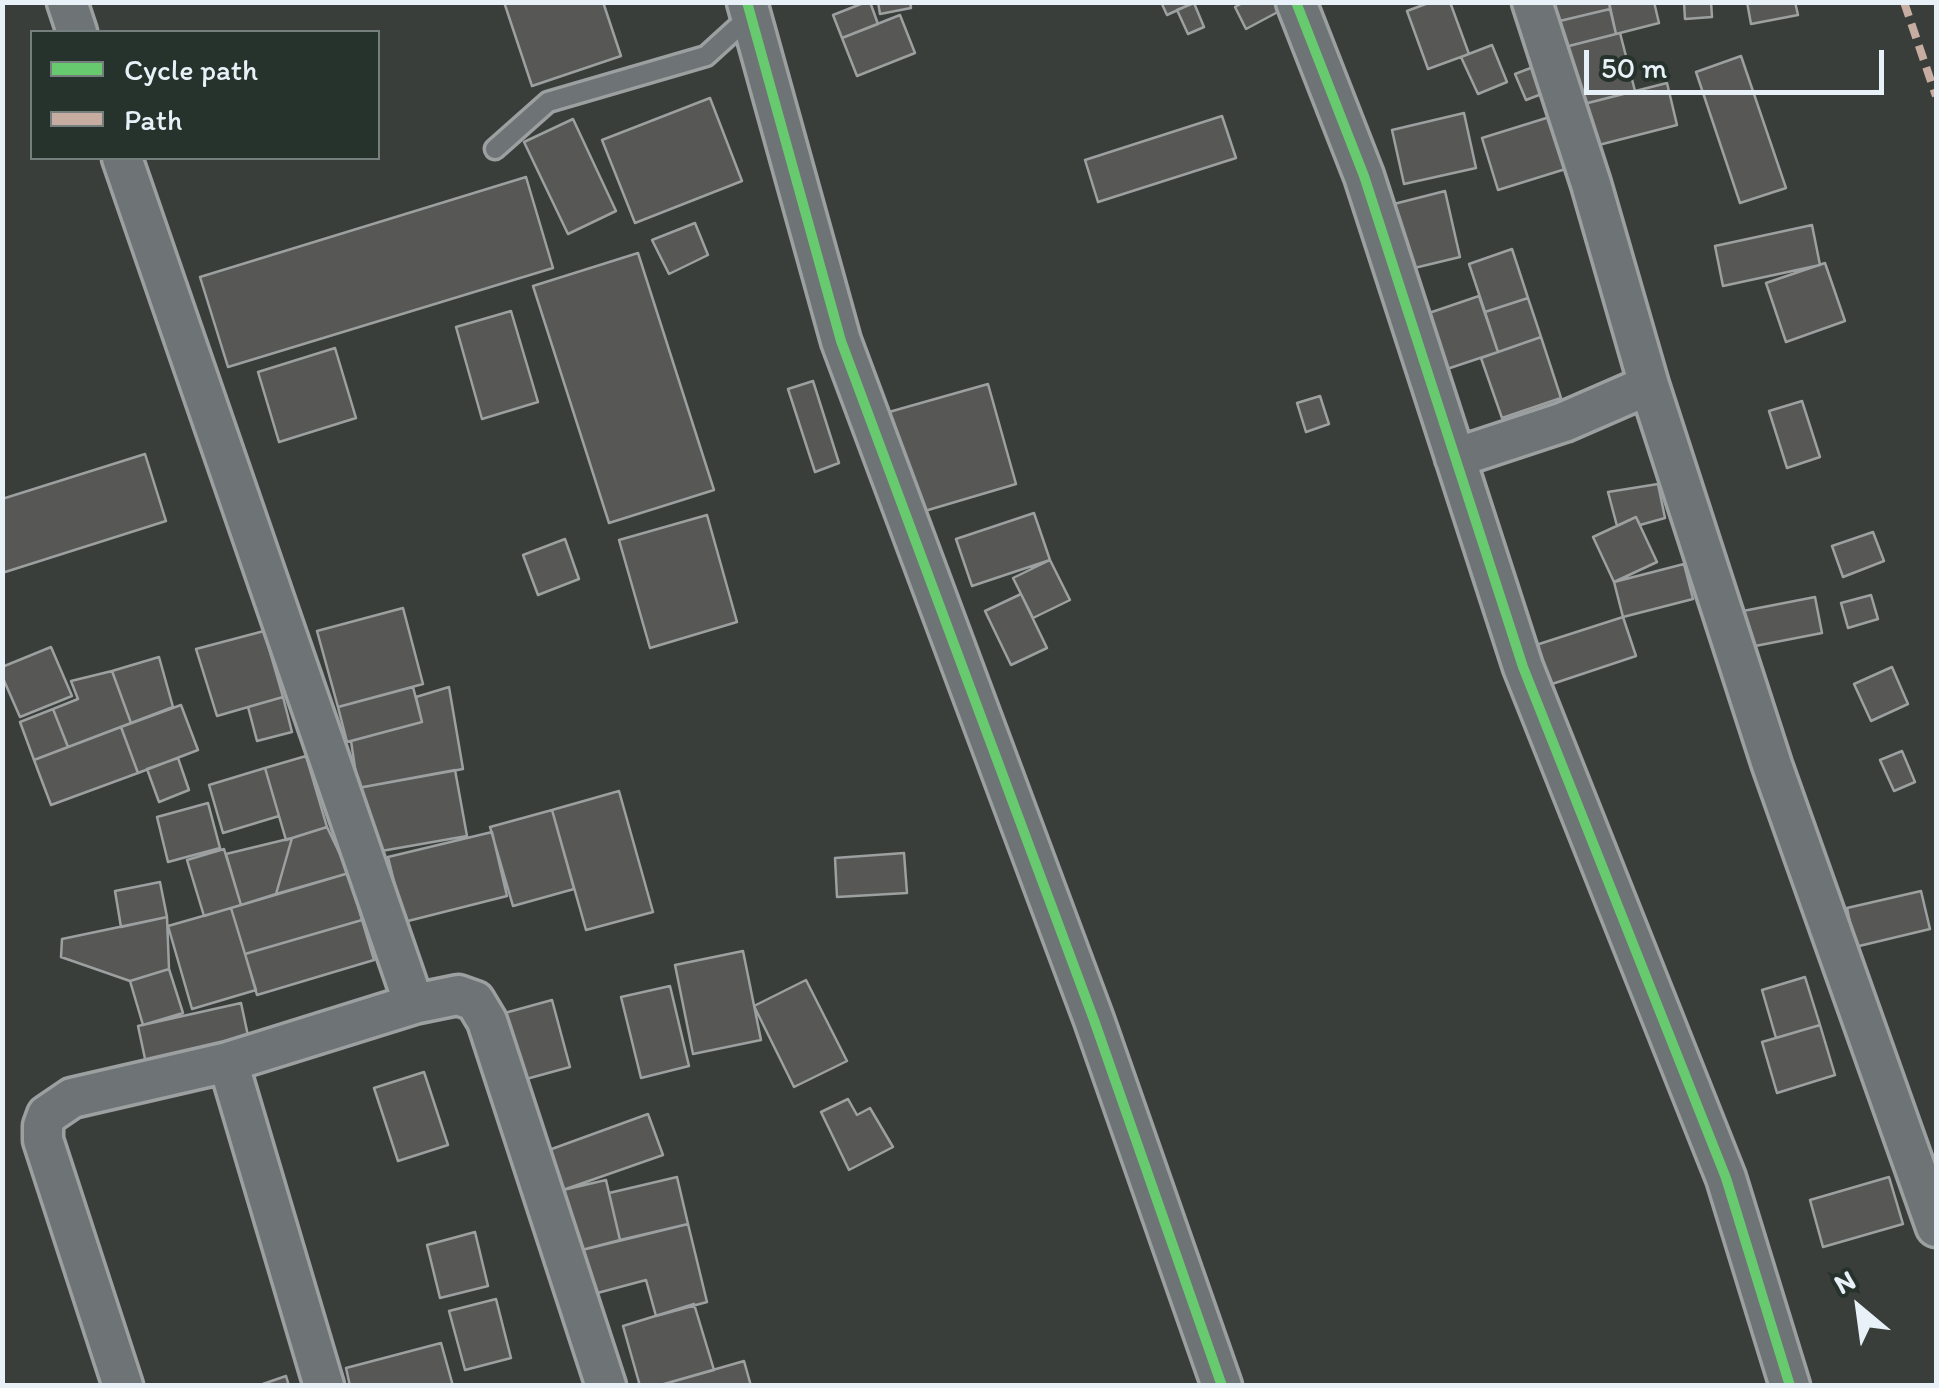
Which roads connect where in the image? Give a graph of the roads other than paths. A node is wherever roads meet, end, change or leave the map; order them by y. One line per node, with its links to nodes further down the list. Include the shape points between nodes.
1 (67, 2): 5 (street)
2 (1296, 2): 9 (street, via 1364,176)
3 (1532, 2): 8 (street)
4 (749, 9): 6 (lane, via 706,56 548,102); 16 (street, via 841,341 1094,1020)
5 (77, 30)
6 (495, 149)
7 (123, 160): 10 (street)
8 (1649, 384): 9 (street, via 1564,422); 12 (street, via 1772,765)
9 (1455, 458): 17 (street, via 1523,668 1726,1178)
10 (414, 1004): 11 (street); 15 (street, via 458,994 482,1011)
11 (228, 1062): 13 (street, via 72,1098 55,1106 42,1126); 14 (street)
12 (1936, 1227)
13 (124, 1386)
14 (324, 1386)
15 (606, 1386)
16 (1222, 1386)
17 (1790, 1386)

